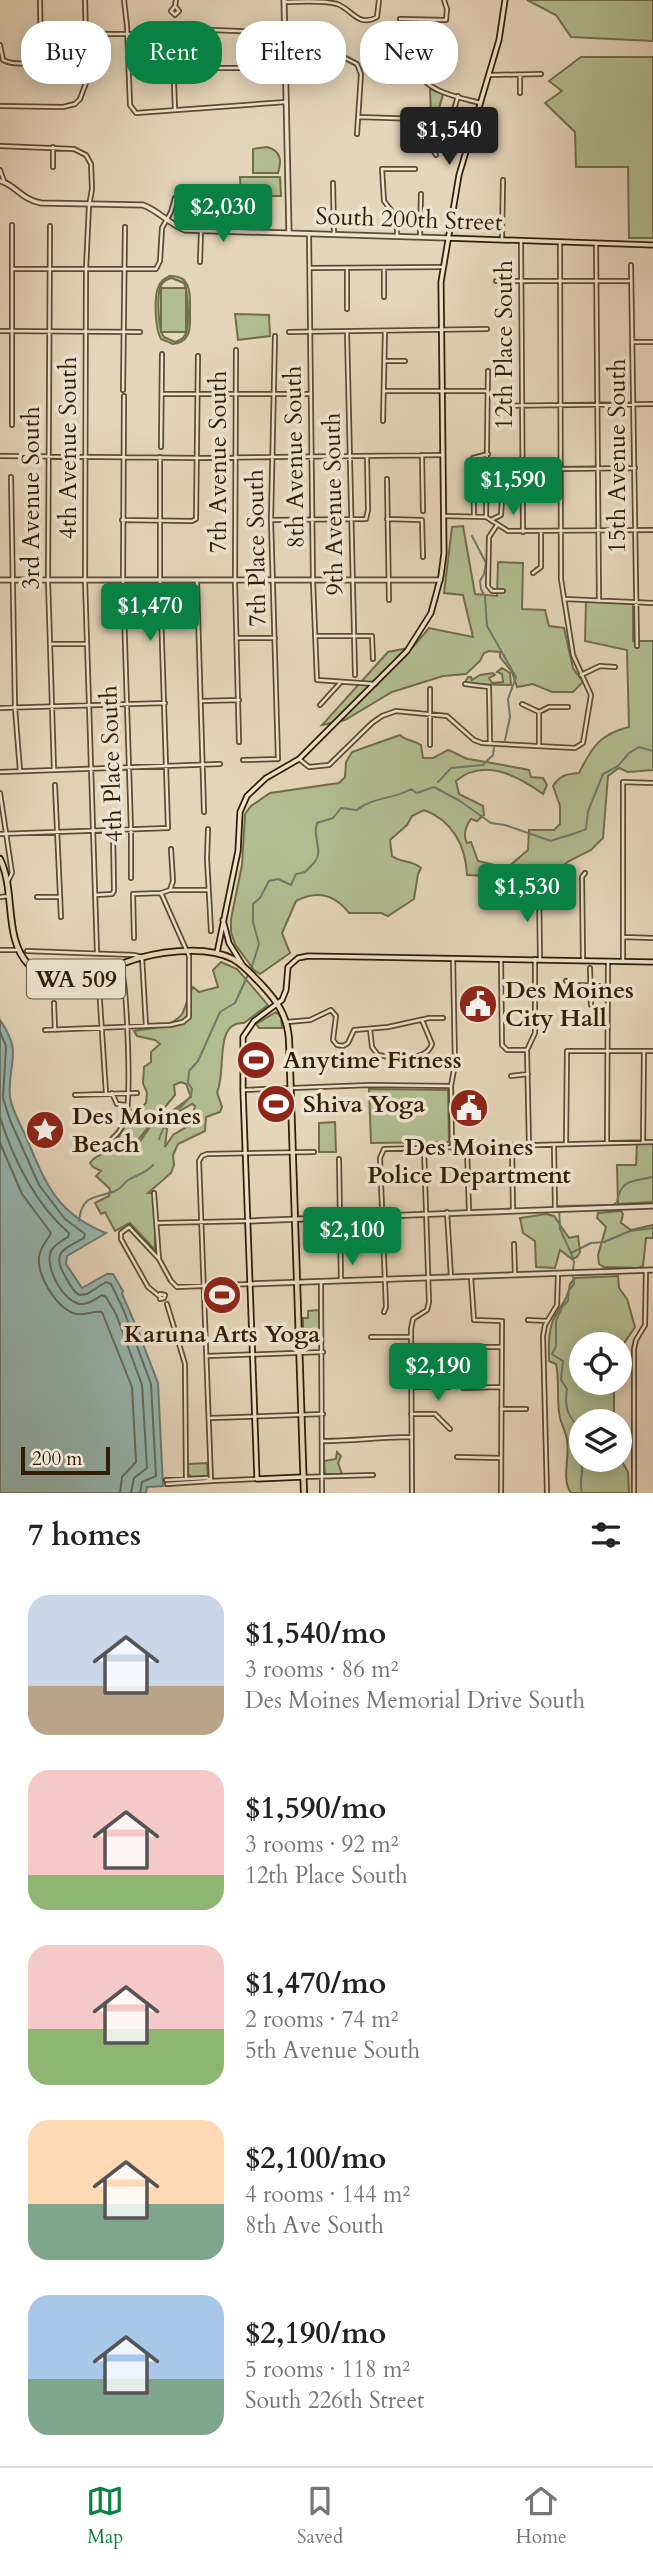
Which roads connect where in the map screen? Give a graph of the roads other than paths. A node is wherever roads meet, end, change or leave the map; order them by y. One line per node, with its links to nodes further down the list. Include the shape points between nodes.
1 (40, 0): 15 (street, via 42,54 38,61 9,62 2,57)
2 (85, 0): 12 (street)
3 (124, 0): 13 (street)
4 (176, 0): 9 (street)
5 (379, 0): 8 (street, via 377,17 372,20 358,19 333,3)
6 (444, 0): 11 (street, via 447,20)
7 (506, 0): 18 (main road)
8 (285, 1): 14 (main road)
9 (175, 6)
10 (400, 19): 11 (street)
11 (420, 20)
12 (85, 21)
13 (127, 21)
14 (285, 21)
15 (0, 45)
16 (346, 58): 31 (street, via 359,68)
17 (541, 74): 19 (street)
18 (489, 75): 19 (street); 28 (main road)
19 (520, 75): 25 (street)
20 (86, 84): 29 (street, via 75,104)
21 (129, 84): 30 (street, via 130,105 139,115)
22 (174, 84): 30 (street)
23 (286, 84): 27 (main road)
24 (430, 84): 26 (street)
25 (520, 93)
26 (458, 96): 28 (street); 31 (street, via 451,120)
27 (286, 102): 30 (street); 51 (main road)
28 (480, 103): 33 (main road)
29 (0, 106)
30 (175, 109)
31 (358, 117): 32 (street)
32 (357, 134)
33 (468, 145): 36 (street, via 436,143 431,146); 56 (main road)
34 (0, 146): 35 (street)
35 (53, 147): 37 (street); 45 (street, 4th Avenue South, via 86,155 92,173)
36 (436, 155)
37 (53, 167)
38 (415, 169): 54 (street, via 382,169 384,201 397,218)
39 (0, 170): 41 (street)
40 (503, 180): 57 (street)
41 (2, 181): 45 (main road, South 200th Street, via 34,202)
42 (333, 183): 53 (street)
43 (421, 194): 55 (street)
44 (175, 198): 46 (street)
45 (89, 206): 46 (main road, South 200th Street, via 143,205); 70 (street, 4th Avenue South)
46 (166, 221): 50 (main road, South 200th Street); 71 (street, via 160,233 158,267)
47 (12, 225): 68 (street)
48 (50, 226): 69 (street, 3rd Avenue South)
49 (125, 226): 71 (street)
50 (201, 231): 51 (main road, South 200th Street); 62 (street)
51 (289, 233): 52 (main road, South 200th Street)
52 (309, 233): 53 (main road, South 200th Street); 65 (street, 8th Avenue South)
53 (334, 234): 54 (main road, South 200th Street)
54 (397, 236): 55 (main road, South 200th Street)
55 (420, 237): 56 (main road, South 200th Street)
56 (447, 238): 57 (main road, South 200th Street); 64 (main road)
57 (502, 240): 58 (main road, South 200th Street)
58 (521, 241): 59 (main road, South 200th Street); 74 (street, 12th Place South)
59 (559, 242): 60 (main road, South 200th Street); 75 (street)
60 (596, 243): 61 (main road, South 200th Street); 72 (street)
61 (653, 245)
62 (200, 262)
63 (631, 265): 76 (street, 15th Avenue South)
64 (443, 267): 67 (street); 80 (main road)
65 (310, 268): 66 (street); 89 (street, 8th Avenue South)
66 (347, 268): 67 (street); 78 (street)
67 (384, 268): 77 (street)
68 (12, 269): 69 (street); 82 (street)
69 (50, 269): 70 (street); 83 (street, 3rd Avenue South)
70 (86, 269): 71 (street); 84 (street, 4th Avenue South)
71 (124, 269): 86 (street)
72 (596, 280): 75 (street); 76 (street); 111 (street)
73 (496, 281): 74 (street)
74 (521, 281): 75 (street); 113 (street, 12th Place South)
75 (559, 281): 114 (street)
76 (631, 282): 92 (street, 15th Avenue South)
77 (384, 297)
78 (347, 309)
79 (486, 329): 80 (street)
80 (440, 330): 85 (street); 102 (main road)
81 (0, 331): 82 (street)
82 (12, 331): 83 (street); 117 (street)
83 (50, 331): 84 (street); 123 (street, 3rd Avenue South)
84 (86, 331): 86 (street); 124 (street, 4th Avenue South)
85 (385, 331): 90 (street); 97 (street)
86 (124, 332): 87 (street); 100 (street)
87 (140, 332)
88 (289, 332): 89 (street)
89 (310, 332): 90 (street); 108 (street, 8th Avenue South)
90 (347, 332): 125 (street, 9th Avenue South)
91 (275, 336): 107 (street, 7th Place South)
92 (634, 342): 93 (street); 112 (street, 15th Avenue South)
93 (653, 342)
94 (236, 350): 106 (street, 7th Avenue South)
95 (162, 354): 104 (street)
96 (198, 355): 105 (street)
97 (385, 361): 98 (street); 101 (street)
98 (405, 361)
99 (488, 371): 103 (street)
100 (123, 390)
101 (385, 391): 102 (street); 116 (street)
102 (441, 391): 103 (street); 121 (main road)
103 (488, 391): 119 (street)
104 (162, 394): 105 (street); 118 (street)
105 (198, 394): 106 (street); 129 (street)
106 (236, 394): 107 (street); 130 (street, 7th Avenue South)
107 (273, 394): 108 (street); 131 (street, 7th Place South)
108 (311, 394): 132 (street, 8th Avenue South)
109 (124, 397): 127 (street, 4th Place South)
110 (653, 404): 112 (street)
111 (597, 405): 112 (street); 114 (street); 133 (street)
112 (635, 405): 134 (street, 15th Avenue South)
113 (522, 406): 114 (street); 115 (street); 154 (street, 12th Place South)
114 (559, 406): 135 (street)
115 (498, 407)
116 (383, 421)
117 (12, 425)
118 (161, 447)
119 (488, 454): 141 (street, via 473,458); 142 (street)
120 (422, 455): 121 (street); 126 (street); 139 (street)
121 (442, 455): 140 (main road)
122 (0, 456): 123 (street)
123 (48, 456): 124 (street); 161 (street, 3rd Avenue South)
124 (85, 456): 127 (street); 162 (street, 4th Avenue South)
125 (349, 456): 126 (street); 132 (street); 148 (street, 9th Avenue South)
126 (368, 456): 148 (street, via 368,517)
127 (122, 457): 128 (street); 145 (street, 4th Place South)
128 (160, 457): 129 (street); 146 (street)
129 (198, 457): 130 (street); 146 (street, via 197,516 192,521)
130 (235, 457): 131 (street); 169 (street, 7th Avenue South)
131 (272, 457): 132 (street); 147 (street, 7th Place South)
132 (312, 457): 143 (street, 8th Avenue South)
133 (598, 468): 134 (street); 135 (street); 153 (street)
134 (635, 468): 151 (street, 15th Avenue South)
135 (560, 469): 156 (street)
136 (11, 477): 160 (street)
137 (387, 479): 144 (street)
138 (502, 499): 149 (street, via 501,515)
139 (424, 511)
140 (443, 516): 141 (street); 164 (main road)
141 (474, 516): 142 (street)
142 (486, 517): 149 (street)
143 (312, 519): 147 (street); 148 (street); 171 (street, 8th Avenue South)
144 (387, 519): 157 (street, via 422,520); 163 (street)
145 (122, 520): 146 (street); 165 (street, 4th Place South)
146 (160, 520): 166 (street)
147 (271, 520): 170 (street, 7th Place South)
148 (350, 520): 167 (street, 9th Avenue South)
149 (491, 520): 150 (street)
150 (497, 525): 154 (street, via 505,531); 172 (street, via 489,537 488,586 492,592)
151 (635, 530): 152 (street); 153 (street); 176 (street, 15th Avenue South)
152 (653, 530)
153 (598, 531): 156 (street); 175 (street)
154 (523, 532): 155 (street)
155 (541, 532): 156 (street); 158 (street, via 541,567)
156 (561, 532): 173 (street)
157 (422, 557)
158 (533, 573)
159 (0, 580): 160 (main road)
160 (12, 580): 161 (main road); 203 (street)
161 (48, 580): 162 (main road); 182 (street, 3rd Avenue South)
162 (85, 580): 165 (main road); 183 (street, 4th Avenue South)
163 (389, 580): 164 (main road); 167 (main road); 174 (street)
164 (440, 580): 190 (main road, via 425,626)
165 (123, 581): 166 (main road); 196 (street, 4th Place South)
166 (160, 581): 168 (main road); 195 (street)
167 (352, 581): 171 (main road); 179 (street, 9th Avenue South)
168 (197, 582): 169 (main road); 194 (street)
169 (234, 582): 170 (main road); 180 (street, 7th Avenue South)
170 (272, 582): 171 (main road); 181 (street, 7th Place South)
171 (313, 582): 178 (street, 8th Avenue South)
172 (503, 592)
173 (565, 598): 175 (street); 188 (street, via 570,643)
174 (389, 600)
175 (599, 601): 176 (street)
176 (636, 602): 177 (street); 184 (street, 15th Avenue South)
177 (653, 603)
178 (315, 636): 179 (street); 189 (street, 8th Avenue South, via 317,680)
179 (353, 636): 185 (street, via 372,636); 187 (street, 9th Avenue South)
180 (237, 638): 181 (street); 193 (street, 7th Avenue South)
181 (275, 638): 210 (street, 7th Place South, via 278,759)
182 (50, 644): 183 (street); 200 (street, 3rd Avenue South)
183 (87, 644): 198 (street, 4th Avenue South)
184 (637, 646)
185 (373, 659)
186 (615, 667): 188 (street, via 600,666)
187 (355, 675)
188 (581, 675): 209 (street, via 591,695 581,746)
189 (341, 682): 190 (street); 199 (street)
190 (375, 684): 211 (main road)
191 (465, 684): 207 (street, via 489,687)
192 (430, 689): 205 (street)
193 (239, 700): 194 (street); 206 (street, 7th Avenue South)
194 (201, 701): 212 (street)
195 (165, 703): 196 (street); 214 (street)
196 (127, 704): 198 (street); 215 (street, 4th Place South)
197 (522, 704): 204 (street)
198 (89, 705): 200 (street); 216 (street, 4th Avenue South)
199 (320, 705)
200 (52, 707): 203 (street); 217 (street, 3rd Avenue South)
201 (568, 707): 204 (street)
202 (0, 708): 203 (street)
203 (15, 708): 218 (street)
204 (539, 712): 209 (street)
205 (429, 713): 207 (street, via 447,716 474,740); 208 (street); 211 (street, via 389,713 372,723 329,765 309,767)
206 (239, 742)
207 (491, 744): 209 (street)
208 (430, 745)
209 (539, 746)
210 (243, 760)
211 (299, 760): 245 (main road, via 260,783 243,802)
212 (203, 764): 213 (street); 214 (street); 223 (street)
213 (220, 764)
214 (166, 766): 215 (street); 225 (street, via 168,828)
215 (129, 767): 216 (street); 225 (street, 4th Place South)
216 (92, 768): 217 (street); 227 (street, 4th Avenue South)
217 (54, 769): 218 (street)
218 (20, 771): 219 (street)
219 (0, 772)
220 (653, 783): 248 (street, via 623,782)
221 (55, 785): 228 (street)
222 (0, 793): 230 (street)
223 (204, 812)
224 (113, 830): 225 (street); 227 (street); 240 (street, via 115,888 112,894)
225 (131, 830): 234 (street, 4th Place South)
226 (208, 830): 238 (street)
227 (93, 831): 228 (street); 240 (street, 4th Avenue South)
228 (57, 832): 230 (street); 244 (street)
229 (0, 834): 230 (street)
230 (5, 834): 235 (street, via 12,873)
231 (172, 849): 237 (street)
232 (0, 859): 235 (main road, WA 509)
233 (585, 873): 261 (street)
234 (131, 878)
235 (8, 881): 241 (main road, WA 509)
236 (539, 888): 260 (street)
237 (170, 890): 238 (street); 239 (street)
238 (208, 890): 247 (street)
239 (160, 893): 249 (street, via 133,894); 254 (street)
240 (95, 895): 255 (street, 4th Avenue South)
241 (10, 896): 242 (street); 252 (main road, WA 509)
242 (0, 897)
243 (37, 897): 244 (street)
244 (60, 897): 246 (street)
245 (224, 911): 256 (main road); 266 (main road, via 225,934)
246 (61, 917)
247 (211, 931)
248 (623, 937): 250 (street); 263 (street)
249 (134, 938)
250 (653, 938)
251 (0, 950): 252 (street)
252 (19, 950): 265 (main road, WA 509, via 38,972 60,980 83,978)
253 (27, 951): 255 (street)
254 (187, 951): 256 (main road, WA 509); 257 (main road, WA 509); 279 (street, via 189,1017 176,1024)
255 (97, 953): 257 (street)
256 (217, 953): 266 (main road, WA 509)
257 (142, 957): 265 (main road, WA 509); 279 (street)
258 (453, 958): 259 (main road); 273 (main road, via 304,956 287,970 286,993); 290 (street, via 455,1064)
259 (501, 959): 260 (main road); 284 (street, via 502,1045 508,1050)
260 (537, 959): 261 (main road); 284 (street, via 535,1032)
261 (583, 960): 262 (main road)
262 (608, 961): 263 (main road); 270 (street)
263 (623, 961): 264 (main road)
264 (653, 962)
265 (121, 964): 278 (street)
266 (244, 966): 273 (main road, WA 509)
267 (590, 968): 269 (street)
268 (566, 981): 269 (street)
269 (590, 986): 270 (street); 274 (street)
270 (608, 986): 285 (street)
271 (99, 987): 280 (street)
272 (54, 1003): 283 (street)
273 (278, 1004): 277 (main road, WA 509); 292 (main road, via 248,1028 243,1041)
274 (591, 1005)
275 (443, 1018): 276 (street)
276 (422, 1020): 281 (street); 281 (street, via 432,1044 415,1058 378,1055)
277 (287, 1022): 281 (street, via 310,1020 331,1010 336,1016 333,1040 340,1046 347,1044 354,1030); 291 (main road, WA 509)
278 (126, 1027): 279 (street); 280 (street); 295 (street)
279 (146, 1027)
280 (102, 1028): 283 (street); 293 (street)
281 (370, 1029)
282 (45, 1030): 283 (street)
283 (55, 1030)
284 (527, 1050): 288 (street)
285 (607, 1051): 286 (street); 301 (street); 302 (street, via 566,1052)
286 (644, 1051): 287 (street); 299 (street)
287 (653, 1051)
288 (528, 1074): 289 (street); 305 (street)
289 (511, 1076)
290 (451, 1086): 291 (street); 306 (street)
291 (289, 1089): 292 (street); 310 (main road, WA 509)
292 (243, 1090): 312 (main road)
293 (107, 1093): 294 (street); 297 (street)
294 (112, 1093): 295 (street); 298 (street, via 117,1104)
295 (128, 1093): 296 (street); 298 (street)
296 (138, 1093)
297 (75, 1095)
298 (127, 1105): 308 (street, via 120,1130)
299 (643, 1142): 300 (street); 301 (street)
300 (653, 1142)
301 (607, 1143): 302 (street)
302 (566, 1144): 303 (street)
303 (554, 1145): 305 (street); 316 (street)
304 (512, 1146): 305 (street); 307 (street); 317 (street)
305 (529, 1146)
306 (452, 1147): 307 (street); 309 (street)
307 (467, 1147): 319 (street)
308 (101, 1148)
309 (424, 1148): 320 (street); 321 (street, via 382,1151)
310 (291, 1152): 311 (street); 312 (street); 323 (main road, WA 509)
311 (314, 1152)
312 (245, 1153): 324 (street, via 200,1158); 325 (main road)
313 (339, 1159): 322 (street)
314 (154, 1193): 326 (street)
315 (653, 1206): 316 (main road)
316 (555, 1208): 317 (main road)
317 (513, 1210): 319 (main road)
318 (447, 1212): 319 (main road); 320 (main road); 333 (street)
319 (470, 1212)
320 (425, 1213): 321 (main road); 336 (street)
321 (382, 1214): 322 (main road); 335 (street)
322 (339, 1216): 323 (main road); 337 (street)
323 (294, 1218): 325 (main road); 339 (main road, WA 509)
324 (201, 1221): 325 (street); 326 (street); 341 (street)
325 (248, 1221): 340 (main road)
326 (157, 1223): 328 (street)
327 (514, 1244): 332 (street)
328 (159, 1259): 341 (street, via 176,1286); 342 (street, via 129,1227 121,1233 148,1287)
329 (646, 1270): 330 (main road); 331 (main road); 383 (street, via 645,1325 634,1349)
330 (653, 1270)
331 (558, 1274): 332 (main road); 346 (street, via 558,1305)
332 (514, 1275): 334 (main road)
333 (451, 1277): 334 (main road); 336 (main road)
334 (471, 1277): 350 (street, via 474,1320 502,1321)
335 (384, 1278): 336 (main road); 337 (main road); 344 (street)
336 (428, 1278): 348 (street, via 428,1306 413,1320)
337 (341, 1280): 338 (main road)
338 (321, 1281): 339 (main road); 351 (street)
339 (296, 1282): 340 (main road); 352 (main road, WA 509)
340 (250, 1284): 341 (street); 353 (main road)
341 (204, 1287): 354 (street)
342 (159, 1296)
343 (167, 1304): 375 (street, via 185,1364)
344 (384, 1312)
345 (528, 1320): 346 (street)
346 (547, 1321): 382 (street, via 543,1336)
347 (372, 1337): 348 (street)
348 (411, 1337): 355 (street)
349 (479, 1347): 350 (street)
350 (501, 1347): 357 (street)
351 (323, 1352): 352 (street); 361 (street)
352 (299, 1353): 353 (street); 363 (main road, WA 509)
353 (253, 1354): 354 (street); 364 (main road)
354 (207, 1356): 365 (street)
355 (411, 1387): 356 (street); 362 (street)
356 (449, 1387)
357 (502, 1387): 358 (street); 359 (street)
358 (463, 1388)
359 (501, 1409): 360 (street); 370 (street)
360 (526, 1409)
361 (323, 1414): 363 (street); 368 (street)
362 (411, 1414): 366 (street, via 435,1414); 367 (street)
363 (301, 1415): 364 (street); 373 (main road, WA 509)
364 (255, 1416): 365 (street); 374 (main road)
365 (210, 1418): 376 (street)
366 (450, 1429)
367 (412, 1437): 368 (street); 380 (street)
368 (323, 1441): 372 (street)
369 (457, 1457): 370 (street)
370 (501, 1458): 381 (street)
371 (373, 1475): 372 (street)
372 (322, 1476): 373 (street); 379 (street)
373 (303, 1477): 374 (main road); 378 (main road, WA 509)
374 (257, 1479): 376 (street)
375 (184, 1481): 376 (street); 377 (street)
376 (211, 1481)
377 (167, 1482)
378 (304, 1493)
379 (323, 1493)
380 (412, 1493)
381 (501, 1493)
382 (547, 1493)
383 (634, 1493)

